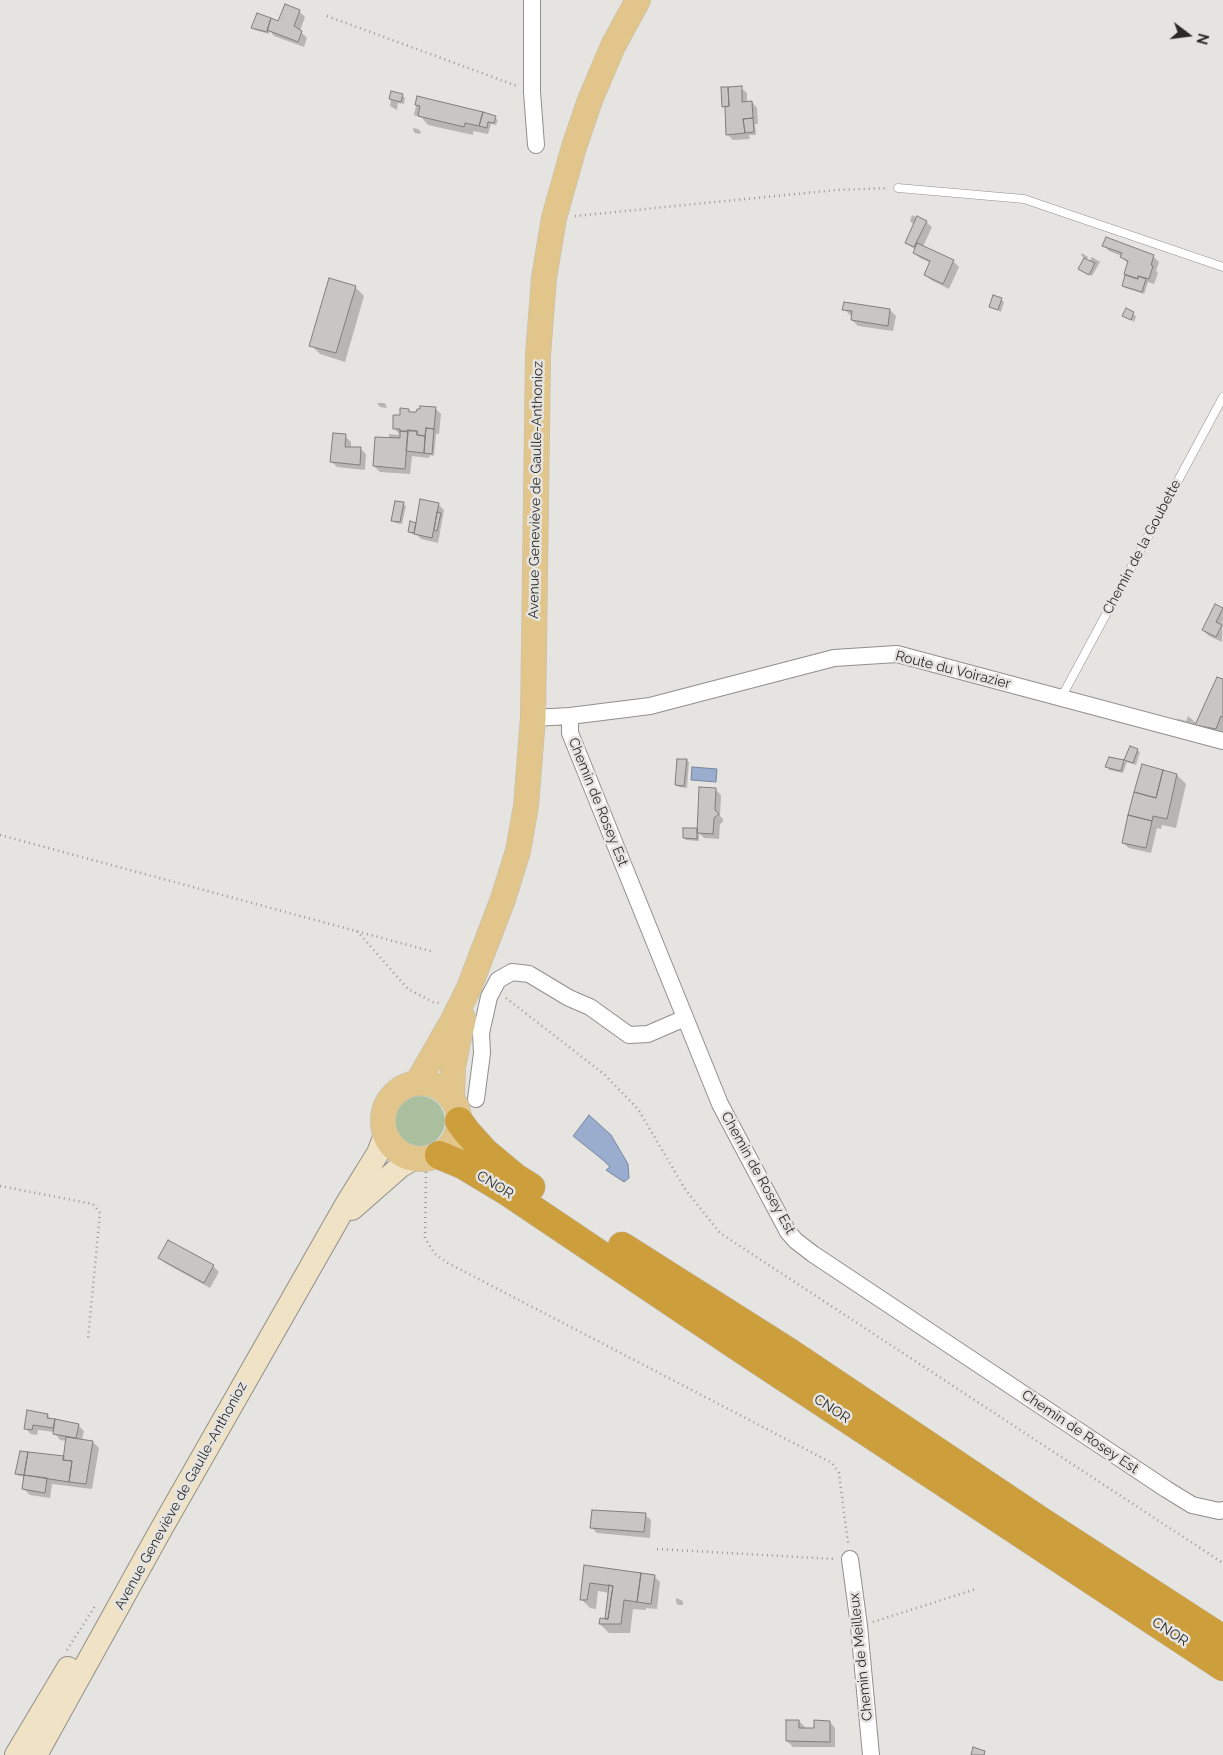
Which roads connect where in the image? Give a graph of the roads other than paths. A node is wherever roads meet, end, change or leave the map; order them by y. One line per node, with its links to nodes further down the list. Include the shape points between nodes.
1 (532, 0): 3 (street, via 532,92)
2 (638, 0): 9 (main road, Avenue Geneviève de Gaulle-Anthonioz, via 613,46 574,147 554,218 544,278 538,355)
3 (536, 145)
4 (898, 188): 5 (lane, via 1024,199)
5 (1223, 267)
6 (1223, 397): 7 (lane, Chemin de la Goubette)
7 (1061, 698): 8 (street, Route du Voirazier, via 898,654 834,658 650,706); 10 (street, Route du Voirazier)
8 (570, 716): 9 (street, Route du Voirazier); 12 (street, Chemin de Rosey Est, via 570,733)
9 (533, 718): 11 (main road, Avenue Geneviève de Gaulle-Anthonioz, via 526,806 518,851)
10 (1223, 742)
11 (465, 997): 13 (main road, Avenue Geneviève de Gaulle-Anthonioz); 14 (main road, Avenue Geneviève de Gaulle-Anthonioz, via 452,1067)
12 (685, 1018): 14 (street, via 648,1034 629,1034 590,1007 529,974 512,972 498,980 489,997 481,1033 482,1053); 18 (street, Chemin de Rosey Est, via 720,1104 777,1213 796,1241 1172,1493 1192,1505)
13 (417, 1083): 14 (main road, via 430,1084 442,1090); 15 (main road, via 400,1090 387,1103 383,1115)
14 (462, 1106): 16 (main road, via 457,1135 450,1147); 21 (highway, CNOR, via 467,1132 515,1177 786,1350 1040,1521)
15 (385, 1135): 16 (main road, via 402,1155); 17 (main road, Avenue Geneviève de Gaulle-Anthonioz, via 378,1154)
16 (427, 1158): 17 (main road, Avenue Geneviève de Gaulle-Anthonioz, via 401,1166 357,1204); 22 (highway, CNOR, via 462,1164 506,1191)
17 (327, 1238): 19 (main road, Avenue Geneviève de Gaulle-Anthonioz)
18 (1223, 1510)
19 (159, 1532): 23 (main road, via 111,1601); 24 (main road, Avenue Geneviève de Gaulle-Anthonioz)
20 (850, 1559): 25 (street, Chemin de Meilleux)
21 (1223, 1639)
22 (1223, 1667)
23 (16, 1755)
24 (36, 1755)
25 (871, 1755)

